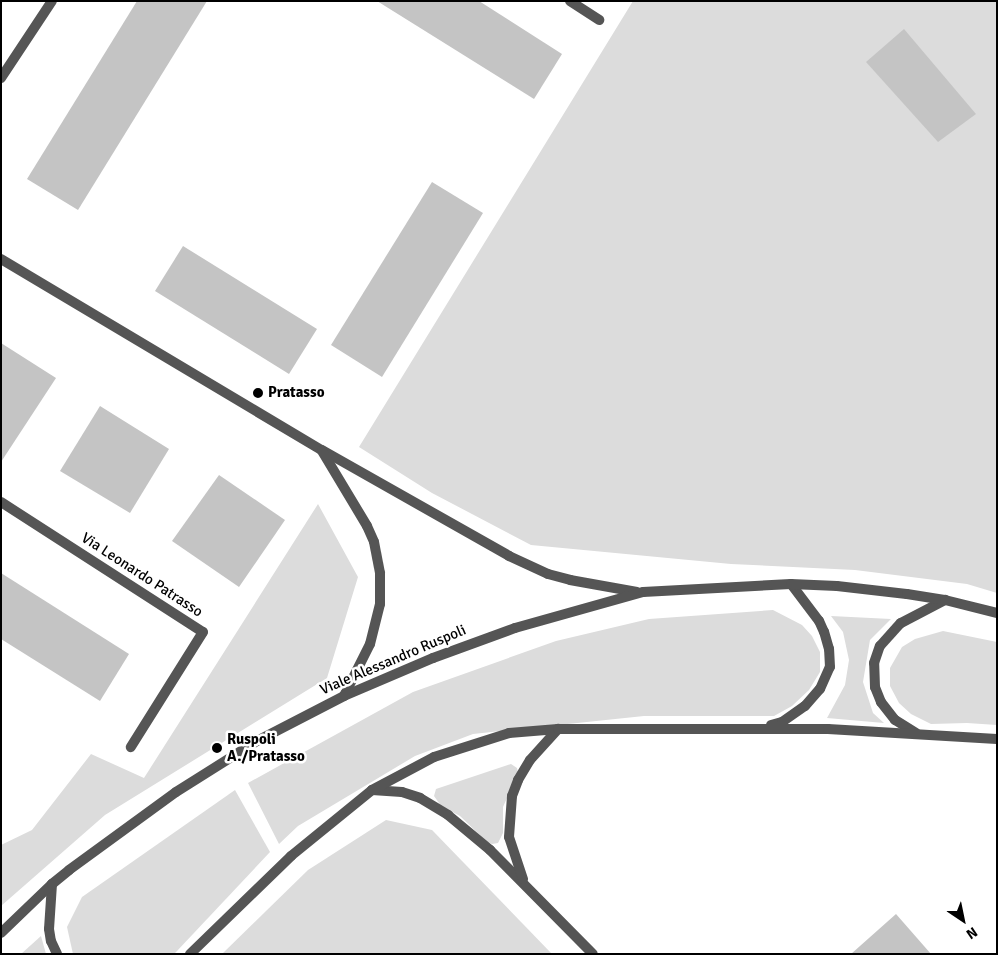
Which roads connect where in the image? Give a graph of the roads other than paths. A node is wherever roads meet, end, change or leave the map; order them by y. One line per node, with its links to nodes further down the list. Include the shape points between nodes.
1 (52, 1): 4 (street)
2 (570, 1): 3 (street)
3 (599, 20)
4 (1, 78)
5 (1, 259): 6 (street)
6 (322, 450): 9 (street, via 509,556 548,574 596,586); 12 (street, via 367,526 380,573 380,604 370,644)
7 (1, 502): 17 (street, Via Leonardo Patrasso, via 203,632)
8 (791, 584): 9 (street, Viale Alessandro Ruspoli); 10 (street, Viale Alessandro Ruspoli, via 837,586); 14 (street, via 822,627 829,649 830,667 820,689 805,706 782,722)
9 (643, 592): 12 (street, Viale Alessandro Ruspoli, via 473,643)
10 (945, 600): 11 (street, Viale Alessandro Ruspoli); 15 (street, via 901,623 880,646 874,663 875,688 881,702 895,720)
11 (997, 614)
12 (344, 696): 20 (street, Viale Alessandro Ruspoli, via 280,728 176,792)
13 (558, 729): 14 (street); 18 (street, via 509,733 455,749 415,765); 19 (street, via 530,760 512,796 510,837)
14 (758, 729): 15 (street)
15 (919, 734): 16 (street)
16 (997, 739)
17 (131, 747)
18 (372, 790): 19 (street, via 402,792 430,803 466,829); 23 (street, via 291,856)
19 (524, 883): 24 (street)
20 (52, 884): 21 (street, Viale Alessandro Ruspoli); 22 (street, via 50,929 51,942)
21 (1, 934)
22 (57, 954)
23 (190, 954)
24 (593, 954)

